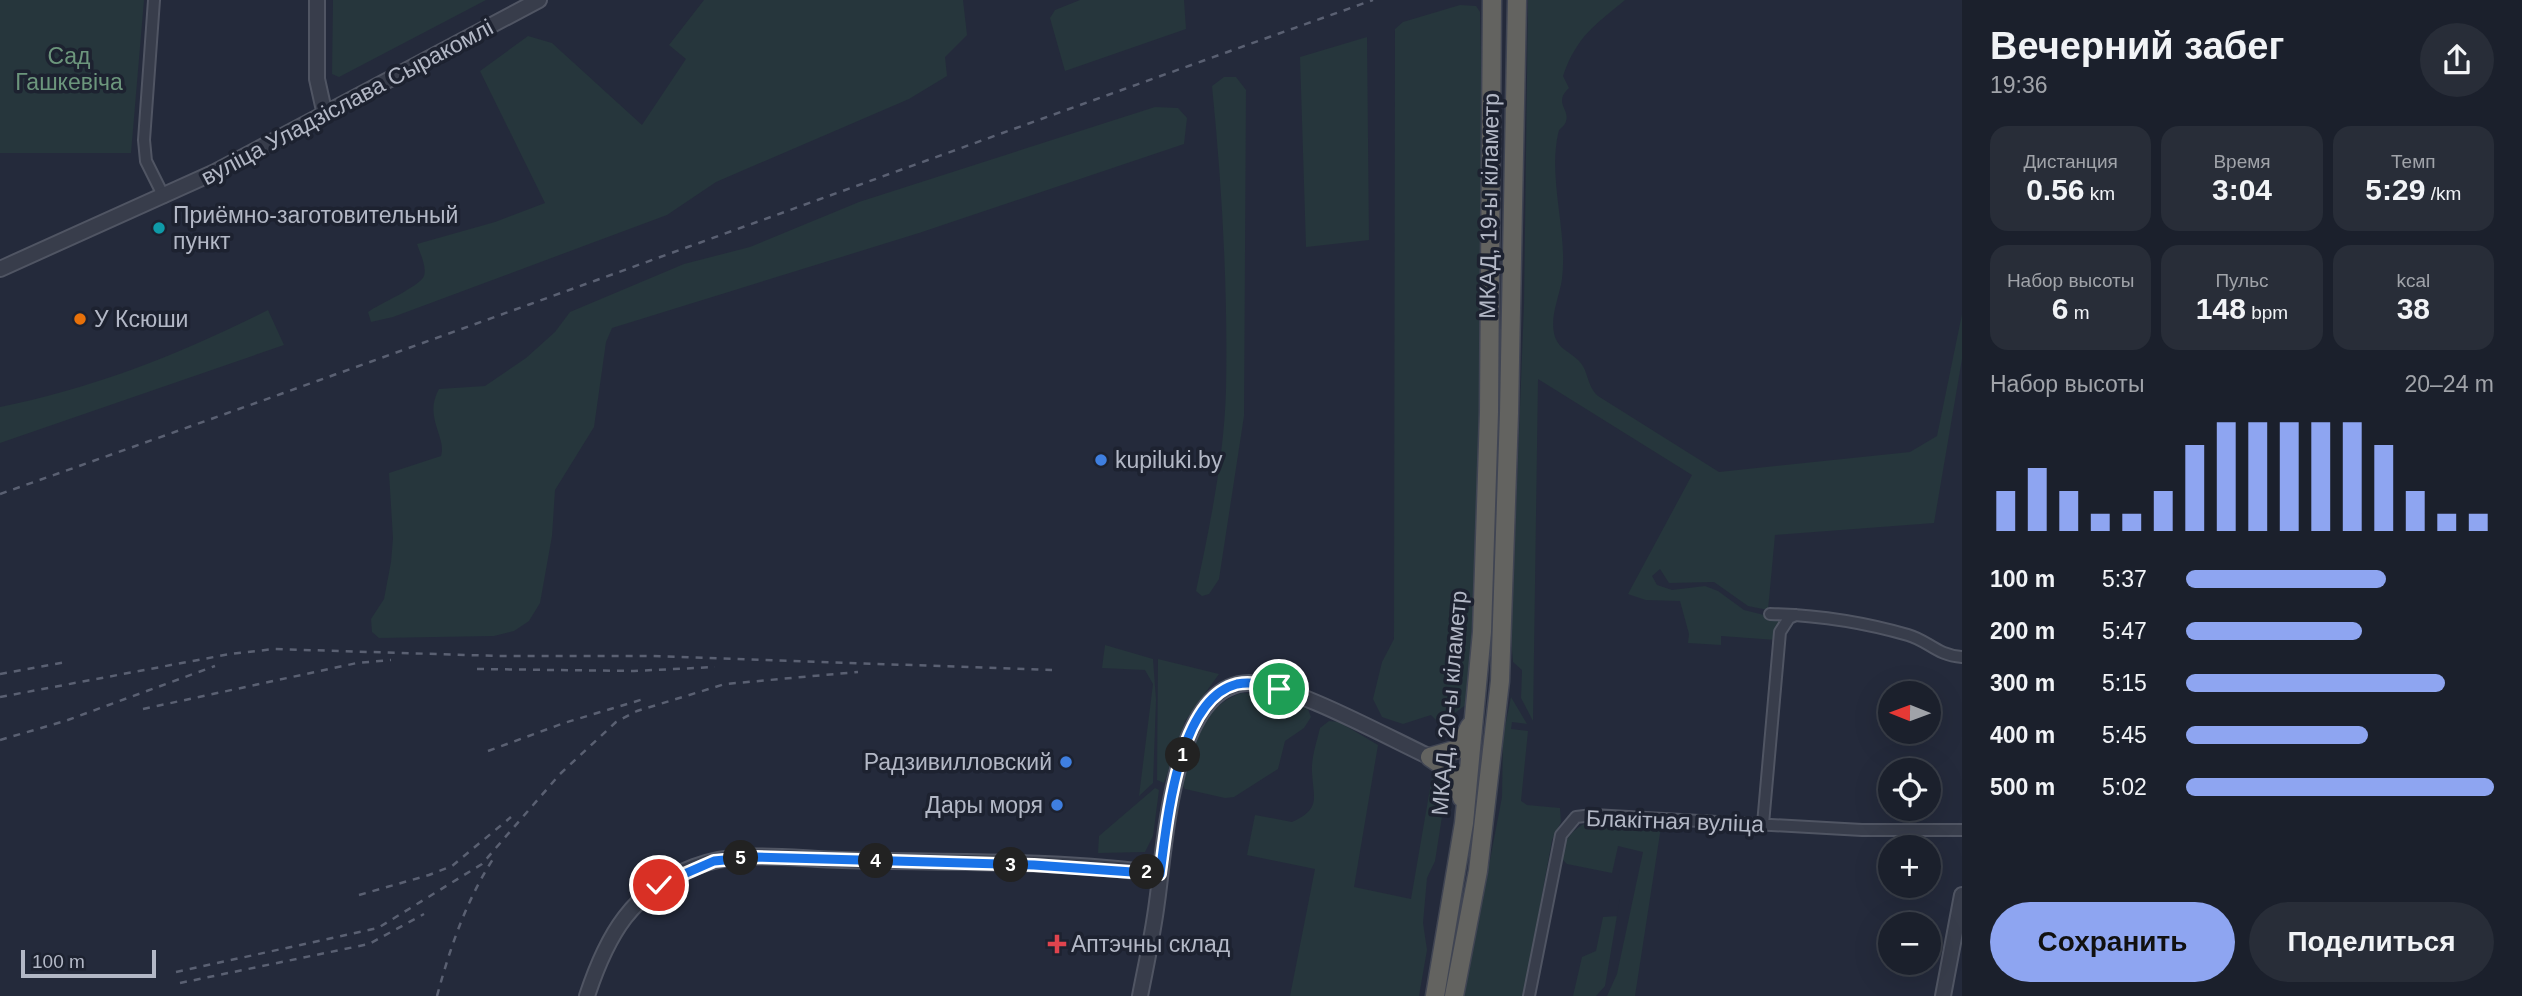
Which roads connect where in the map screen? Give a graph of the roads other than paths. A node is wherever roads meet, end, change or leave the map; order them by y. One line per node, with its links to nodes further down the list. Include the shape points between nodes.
1 (154, 0): 7 (street, via 144,141 146,161)
2 (317, 0): 6 (street, via 317,79)
3 (539, 0): 6 (street, вуліца Уладзіслава Сыракомлі)
4 (1492, 0): 9 (highway, МКАД, 19-ы кіламетр)
5 (1517, 0): 10 (highway, МКАД, 19-ы кіламетр)
6 (324, 115): 7 (street, вуліца Уладзіслава Сыракомлі)
7 (164, 197): 8 (street, вуліца Уладзіслава Сыракомлі)
8 (0, 269)
9 (1489, 412): 14 (highway, МКАД, 20-ы кіламетр)
10 (1509, 413): 21 (highway, МКАД, 20-ы кіламетр, via 1503,631 1491,775)
11 (1770, 614): 12 (street)
12 (1796, 615): 13 (street, via 1912,636 1931,649); 17 (street, via 1780,632)
13 (1962, 657)
14 (1476, 712): 15 (highway, via 1458,749); 16 (highway, МКАД, 20-ы кіламетр)
15 (1430, 757): 16 (highway, via 1456,775); 19 (street, via 1292,693 1252,683 1222,690 1206,706 1186,746 1172,795)
16 (1464, 823): 24 (highway, МКАД, 20-ы кіламетр)
17 (1763, 824): 18 (street, Блакітная вуліца); 27 (street, Блакітная вуліца, via 1576,817 1561,835)
18 (1962, 831)
19 (1160, 874): 22 (street, via 951,862 755,857 714,861 659,885 636,903 601,953); 23 (street)
20 (1962, 895): 28 (street)
21 (1458, 976): 25 (highway, МКАД, 20-ы кіламетр); 26 (highway)
22 (587, 996)
23 (1140, 996)
24 (1435, 996)
25 (1454, 996)
26 (1461, 996)
27 (1529, 996)
28 (1942, 996)

